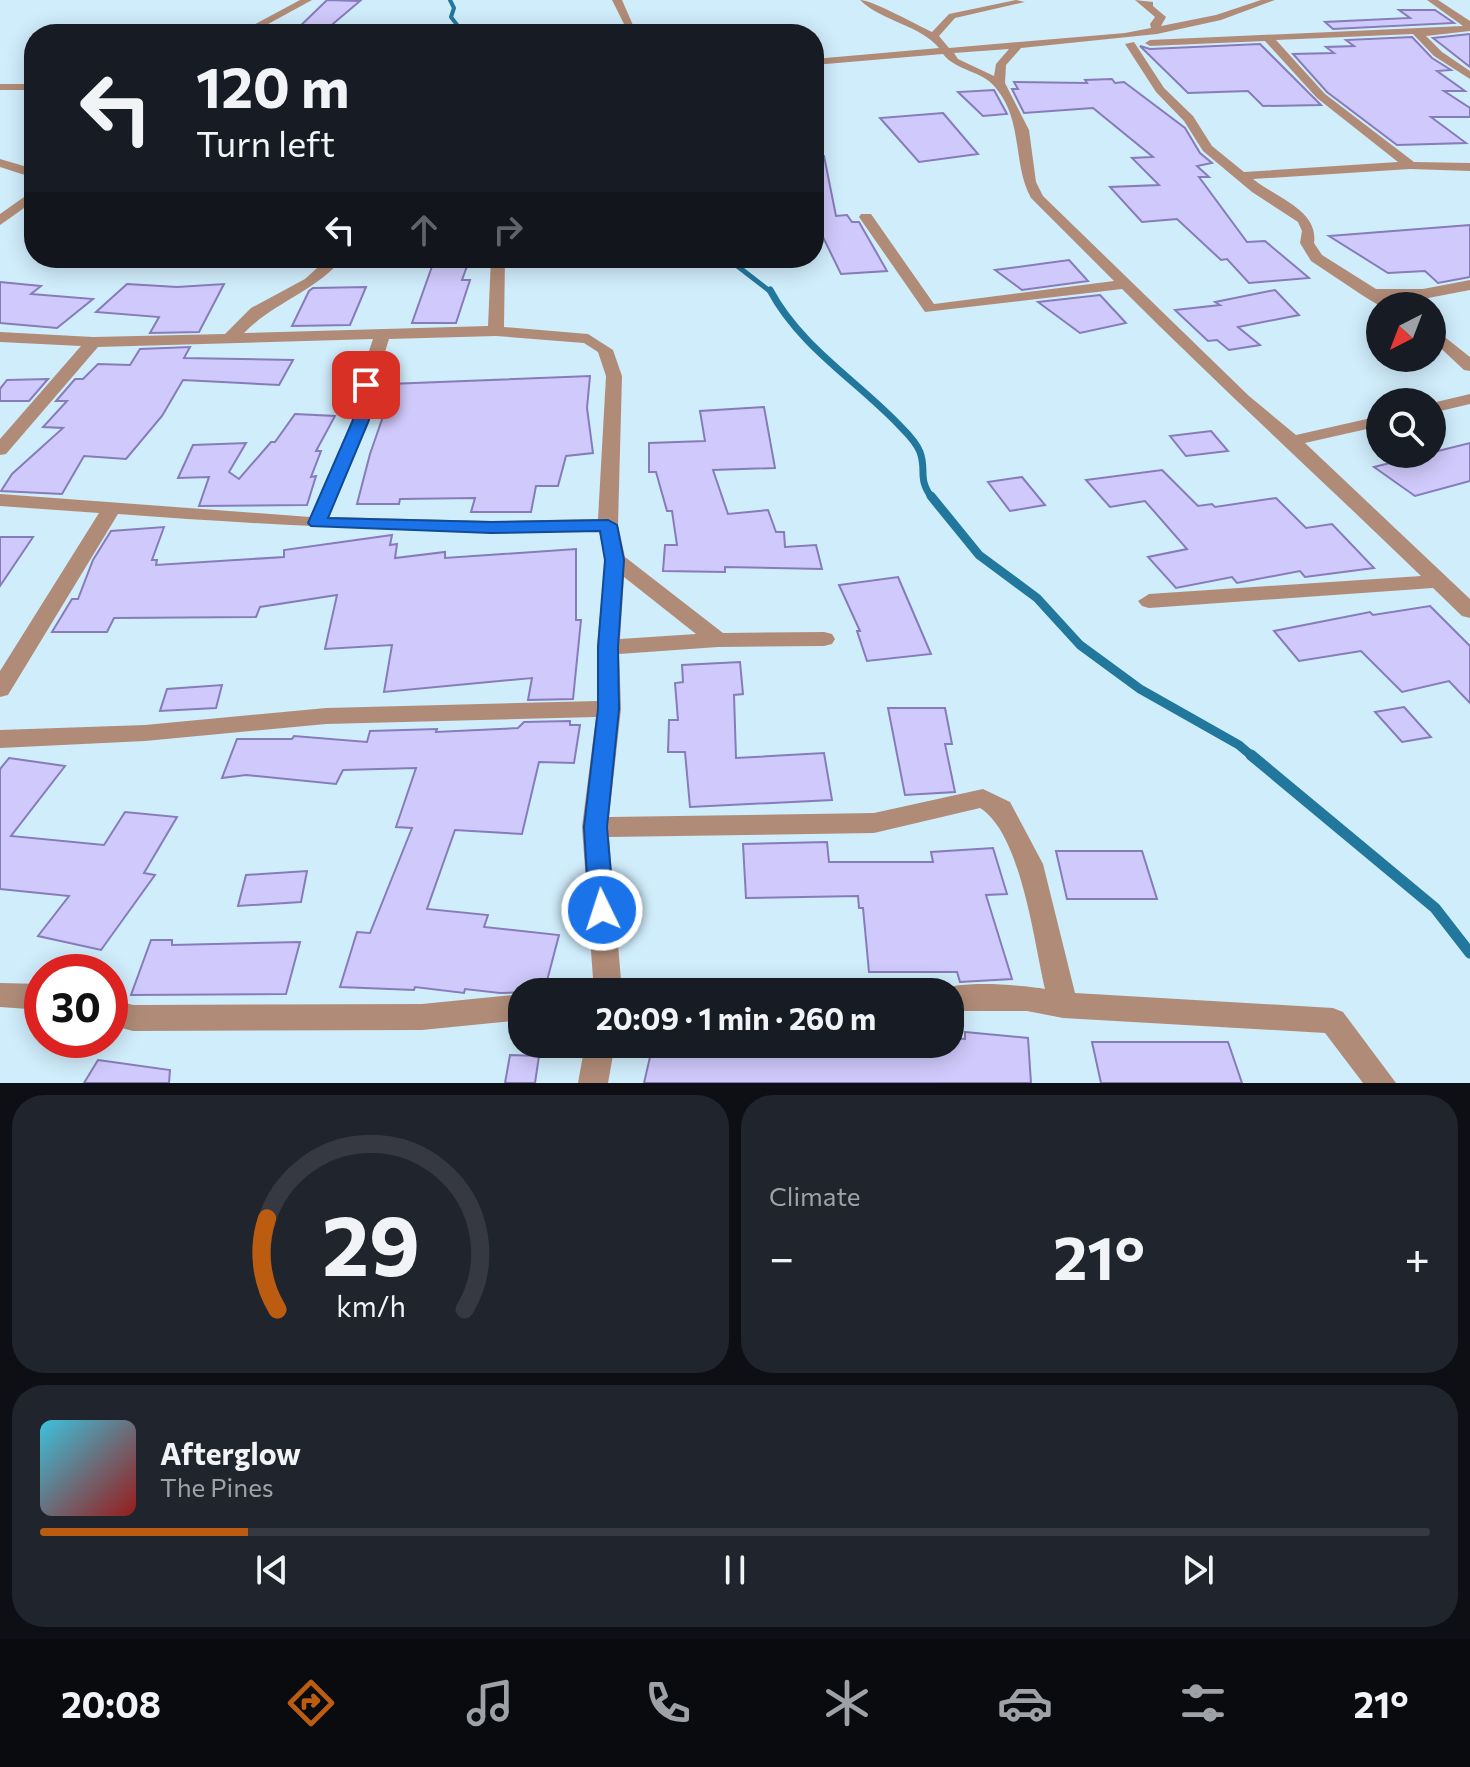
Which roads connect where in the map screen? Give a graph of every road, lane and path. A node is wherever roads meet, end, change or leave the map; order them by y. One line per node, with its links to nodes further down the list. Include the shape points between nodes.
1 (307, 0): 8 (street)
2 (617, 0): 9 (street)
3 (865, 0): 13 (street, via 885,15)
4 (1140, 0): 12 (street, via 1161,17)
5 (1270, 0): 12 (street)
6 (1432, 0): 10 (street)
7 (1020, 2): 13 (street, via 952,16)
8 (261, 24)
9 (629, 24)
10 (1470, 27): 11 (street)
11 (1430, 30): 14 (street); 20 (street, via 1419,38)
12 (1157, 31): 15 (street)
13 (934, 36): 18 (street)
14 (1269, 39): 16 (street); 25 (street, via 1321,96)
15 (1067, 41): 16 (street); 17 (street)
16 (1130, 44): 28 (street, via 1207,148)
17 (1017, 46): 18 (street); 21 (street, via 1001,64)
18 (947, 52): 19 (street); 21 (street)
19 (824, 61)
20 (1470, 76)
21 (999, 83): 35 (street, via 1023,130 1029,182 1038,198)
22 (0, 87): 23 (street)
23 (24, 87)
24 (0, 163): 27 (street)
25 (1410, 165): 26 (street); 28 (street)
26 (1470, 167)
27 (24, 169)
28 (1242, 176): 37 (street, via 1304,220 1307,243 1316,258)
29 (24, 200): 30 (street)
30 (7, 211): 32 (street)
31 (866, 217): 35 (street, via 930,309)
32 (0, 221)
33 (324, 268): 42 (street, via 299,289 256,311)
34 (498, 268): 39 (street)
35 (1126, 284): 49 (street)
36 (1470, 285): 38 (street)
37 (1367, 292)
38 (1433, 292)
39 (496, 331): 40 (street); 54 (street, via 588,339 605,350 614,376)
40 (382, 335): 42 (street); 53 (street, via 358,410 361,420)
41 (0, 337): 43 (street)
42 (229, 339): 43 (street)
43 (93, 342): 50 (street)
44 (1446, 345): 45 (street)
45 (1470, 366)
46 (1470, 399): 47 (street)
47 (1446, 405)
48 (1366, 424): 49 (street)
49 (1292, 441): 56 (street)
50 (0, 450)
51 (0, 500): 52 (street)
52 (112, 508): 53 (street); 62 (street)
53 (317, 523): 54 (street)
54 (608, 525): 55 (street)
55 (615, 560): 60 (street); 61 (street)
56 (1438, 581): 57 (street); 58 (street)
57 (1149, 601)
58 (1470, 611)
59 (824, 639): 60 (street)
60 (718, 640): 61 (street)
61 (608, 647): 63 (street)
62 (0, 689)
63 (609, 709): 64 (street, via 326,716 145,733); 65 (street)
64 (0, 739)
65 (595, 827): 66 (street); 70 (street, via 874,823 983,798 1001,809 1030,864)
66 (607, 978)
67 (0, 995): 68 (street)
68 (24, 996)
69 (964, 998): 70 (street, via 1027,998)
70 (1063, 1005): 75 (street, via 1333,1021)
71 (508, 1008): 72 (street, via 422,1017)
72 (128, 1017)
73 (597, 1058): 74 (street)
74 (593, 1083)
75 (1381, 1083)

